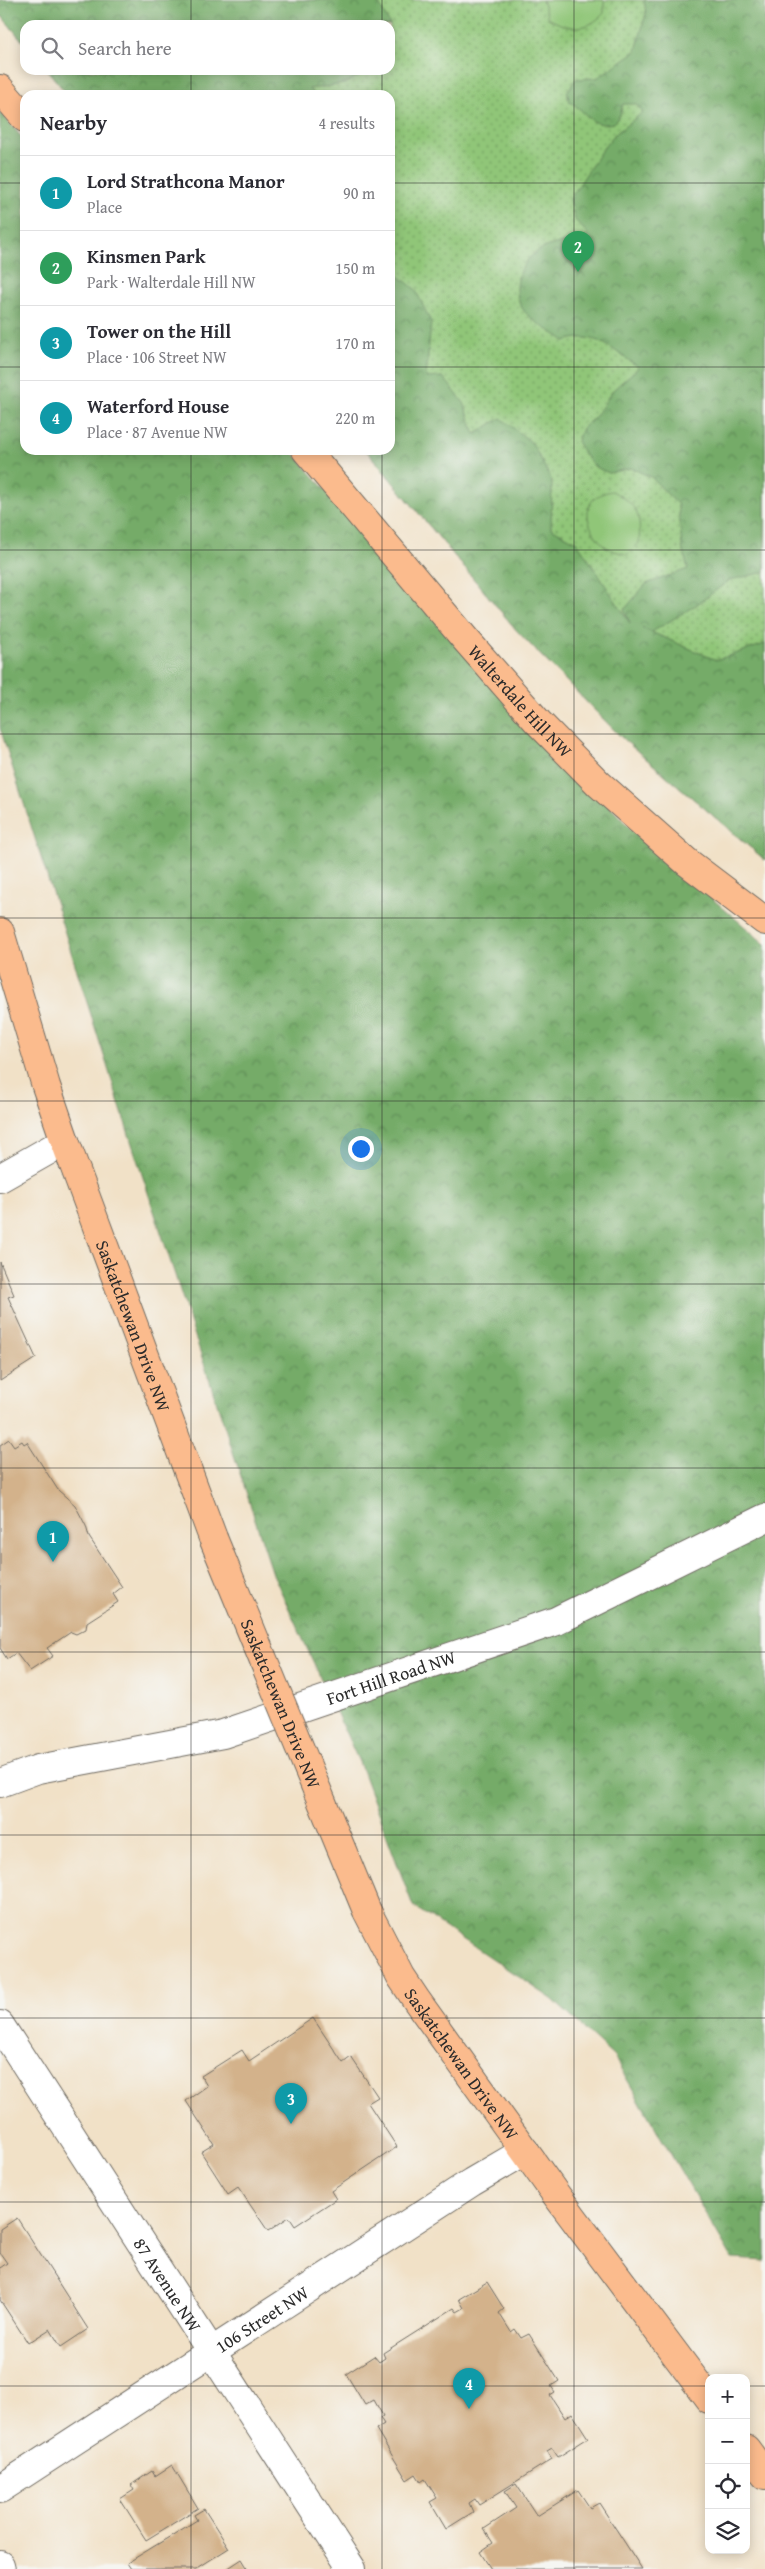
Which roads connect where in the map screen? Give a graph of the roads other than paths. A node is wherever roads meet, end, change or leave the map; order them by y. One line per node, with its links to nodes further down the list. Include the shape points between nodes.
1 (0, 88): 2 (main road)
2 (20, 112)
3 (310, 455): 4 (main road, Walterdale Hill NW, via 538,722 592,778 687,862)
4 (765, 921)
5 (0, 932): 6 (main road, Saskatchewan Drive NW)
6 (5, 969): 7 (main road, Saskatchewan Drive NW)
7 (65, 1141): 8 (street); 12 (main road, Saskatchewan Drive NW, bridge, via 213,1538 366,1911 401,1977)
8 (0, 1178)
9 (765, 1518): 10 (street, Fort Hill Road NW, via 556,1621 223,1734 38,1769)
10 (0, 1783)
11 (0, 2025): 13 (street, 87 Avenue NW)
12 (525, 2151): 13 (street, 106 Street NW, via 472,2182); 14 (main road, Saskatchewan Drive NW)
13 (212, 2353): 17 (street, 106 Street NW); 20 (street, 87 Avenue NW)
14 (705, 2394)
15 (750, 2454): 16 (main road)
16 (765, 2475)
17 (0, 2489)
18 (0, 2565): 19 (street)
19 (1, 2569)
20 (352, 2569)

